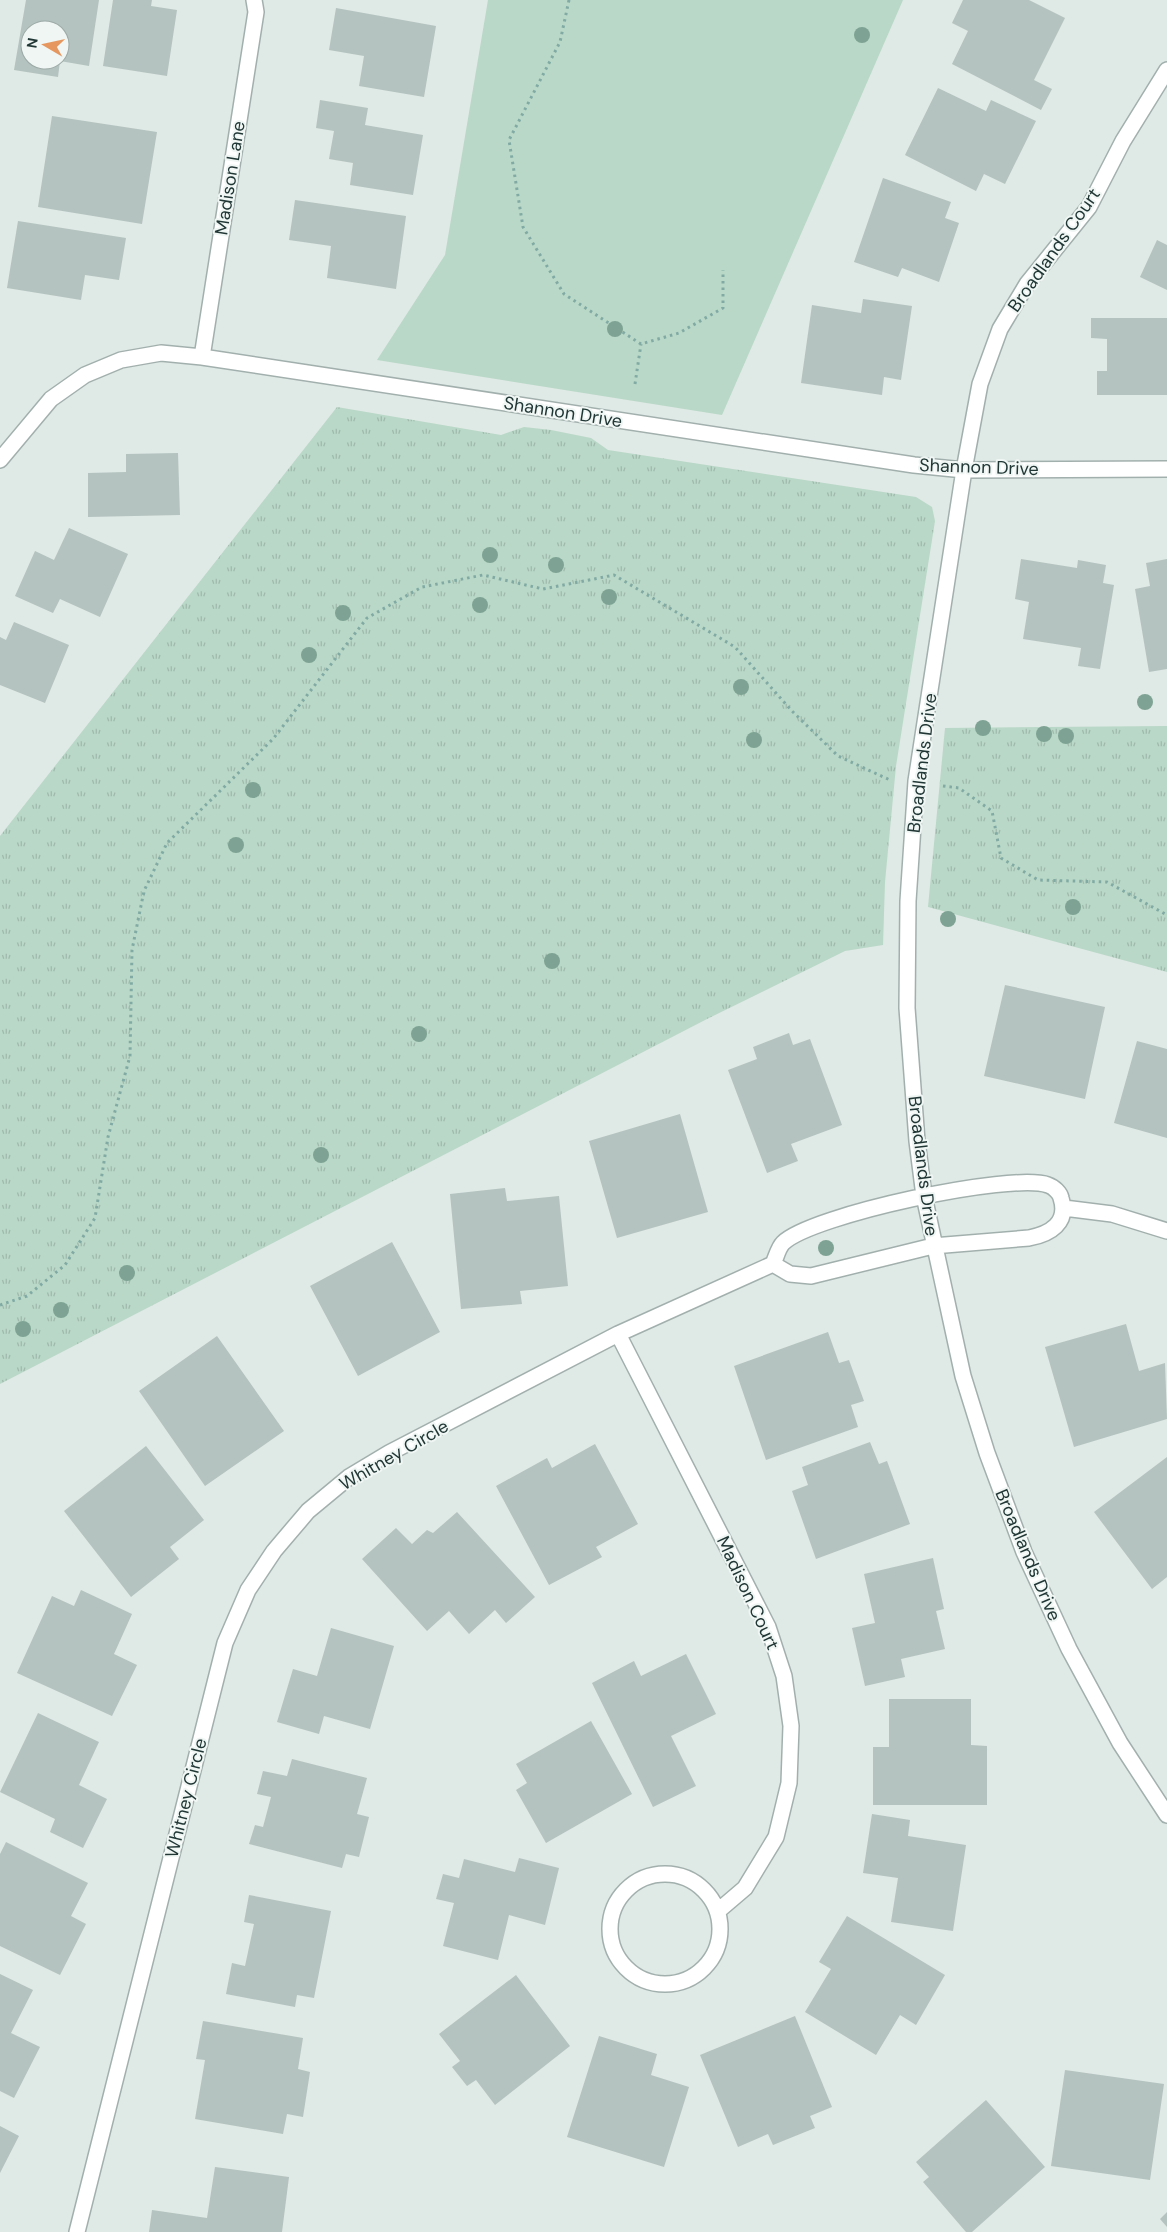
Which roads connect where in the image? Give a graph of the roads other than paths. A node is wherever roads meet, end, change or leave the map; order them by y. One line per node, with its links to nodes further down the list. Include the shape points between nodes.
1 (254, 0): 3 (street, Madison Lane, via 256,12)
2 (1167, 70): 6 (street, Broadlands Court, via 1123,141 1089,207 1026,284 1000,329 980,384)
3 (202, 357): 4 (street, Shannon Drive, via 161,353 121,360 85,375 51,399); 6 (street, Shannon Drive, via 914,466)
4 (1, 457)
5 (1167, 469): 6 (street, Shannon Drive)
6 (964, 470): 7 (street, Broadlands Drive, via 916,781 908,901 908,1008)
7 (924, 1196): 8 (street, via 1035,1183 1049,1186 1060,1194); 10 (street, Broadlands Drive); 11 (street, via 844,1215 800,1232 782,1244)
8 (1064, 1208): 9 (street, via 1112,1214); 10 (street, via 1056,1227 1044,1235 1001,1242)
9 (1167, 1231)
10 (934, 1246): 11 (street, via 811,1276 790,1274); 13 (street, Broadlands Drive, via 963,1376 987,1453 1024,1552 1073,1658 1120,1743)
11 (773, 1264): 12 (street, Whitney Circle)
12 (618, 1334): 14 (street, Madison Court, via 768,1627 784,1676 791,1726 789,1783 776,1837 744,1888); 15 (street, Whitney Circle, via 388,1453 349,1477 308,1511 274,1551 248,1590 225,1643)
13 (1167, 1815)
14 (718, 1911): 14 (street, via 710,1895 682,1875 646,1876 619,1898 611,1914 609,1932 614,1950 623,1966 638,1978 656,1984 675,1984 693,1977 708,1965 717,1949 721,1930)
15 (78, 2232)

